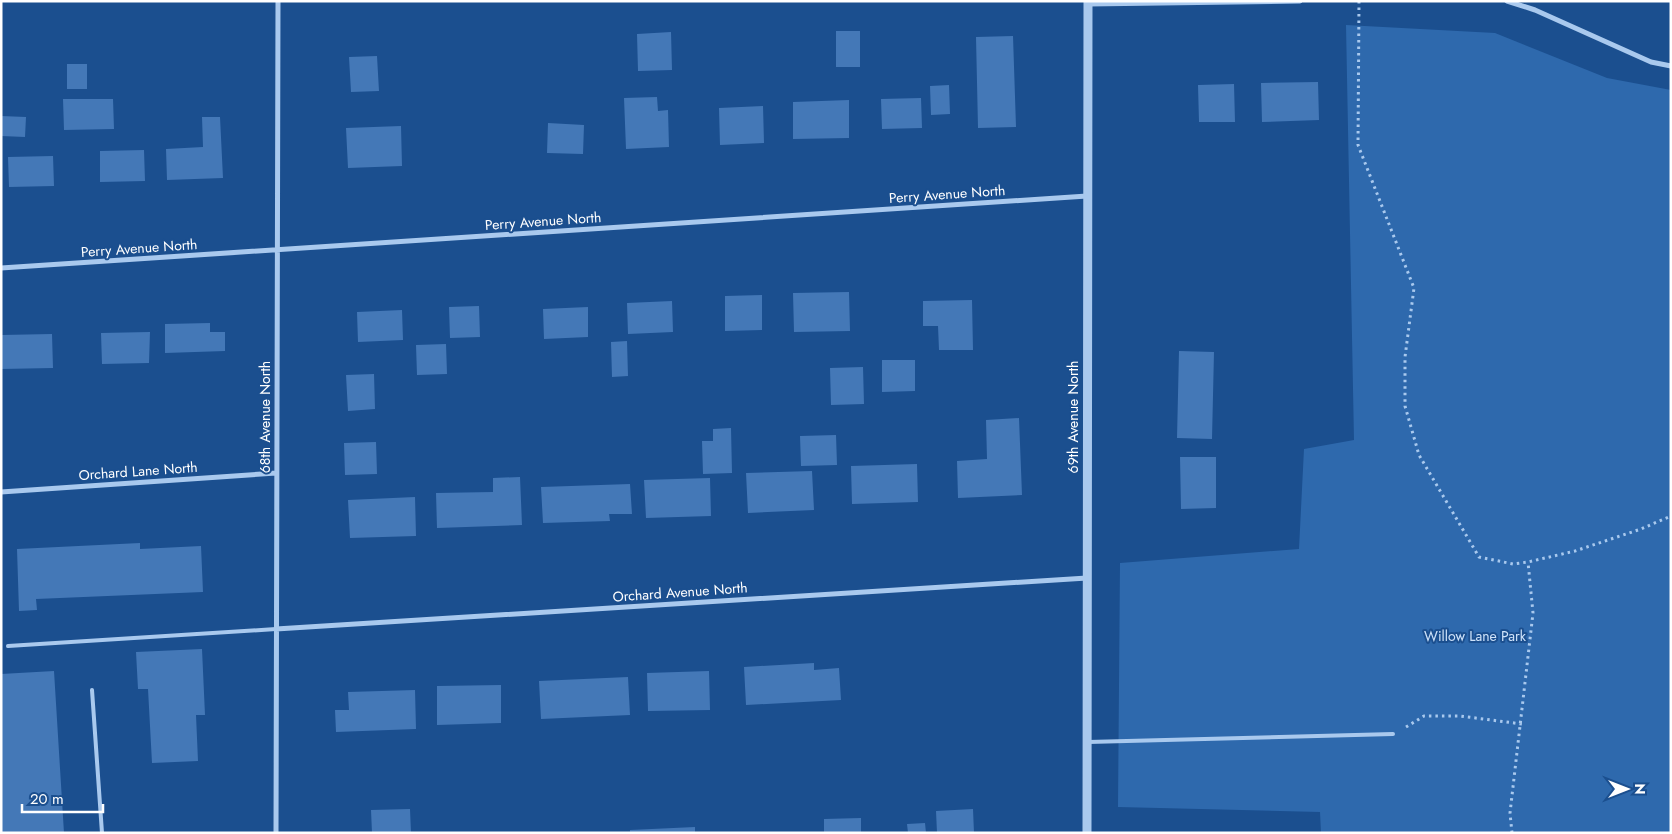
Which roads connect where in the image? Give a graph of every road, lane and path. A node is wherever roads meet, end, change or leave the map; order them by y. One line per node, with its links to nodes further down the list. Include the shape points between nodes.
1 (278, 1): 8 (street, 68th Avenue North)
2 (1300, 1): 5 (street)
3 (1358, 1): 13 (path, via 1358,145 1414,288 1405,358 1405,406 1419,455 1480,557 1513,564)
4 (1507, 1): 6 (street, via 1535,10 1651,62)
5 (1088, 3): 7 (street, 69th Avenue North)
6 (1671, 66)
7 (1087, 196): 8 (street, Perry Avenue North); 14 (street, 69th Avenue North)
8 (277, 250): 9 (street, Perry Avenue North); 10 (street, 68th Avenue North)
9 (1, 268)
10 (276, 473): 11 (street, Orchard Lane North); 15 (street, 68th Avenue North)
11 (1, 492)
12 (1671, 516): 13 (path, via 1575,551)
13 (1528, 562): 18 (path, via 1533,613)
14 (1087, 578): 15 (street, Orchard Avenue North); 20 (street, 69th Avenue North)
15 (276, 629): 16 (lane); 22 (street, 68th Avenue North)
16 (8, 646)
17 (92, 690): 21 (lane)
18 (1522, 724): 19 (path, via 1460,716 1424,716); 24 (path, via 1510,813)
19 (1393, 734): 20 (lane)
20 (1087, 742): 23 (street, 69th Avenue North)
21 (102, 833)
22 (276, 833)
23 (1087, 833)
24 (1512, 833)

